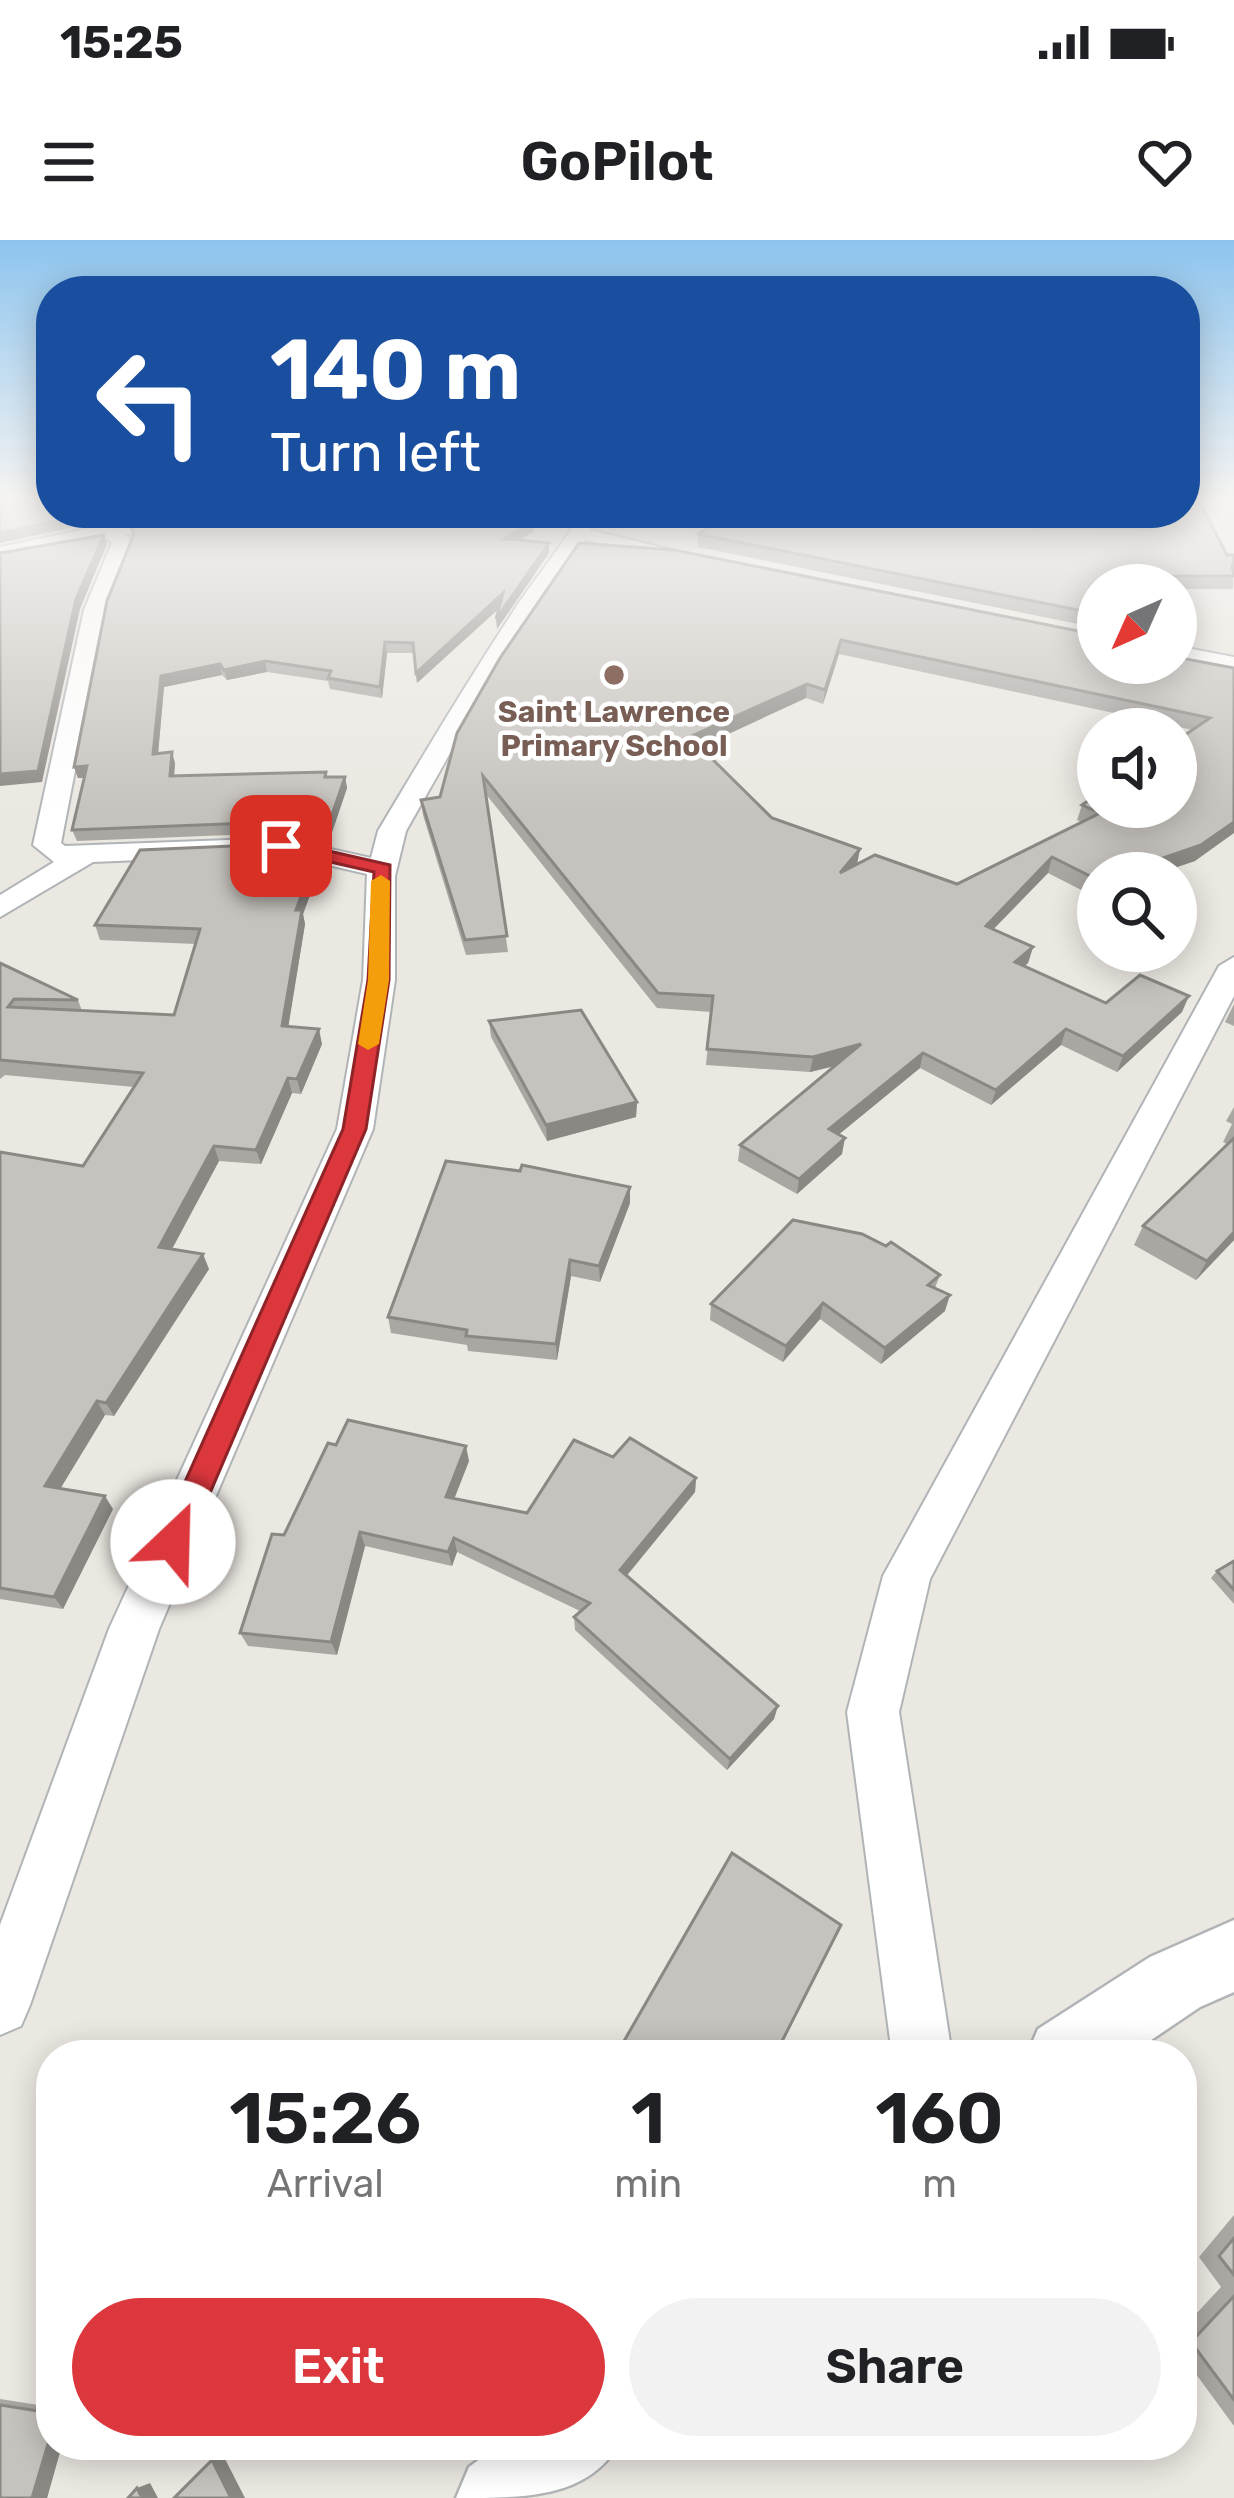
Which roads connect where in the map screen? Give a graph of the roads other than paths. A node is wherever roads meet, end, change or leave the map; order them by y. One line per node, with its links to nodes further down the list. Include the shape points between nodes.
1 (98, 602): 5 (street, via 46,845 58,855)
2 (529, 602): 6 (street, via 422,773)
3 (1197, 657): 4 (street)
4 (1234, 664)
5 (88, 854): 6 (street, via 281,846); 7 (street)
6 (383, 868): 10 (street, via 379,980 355,1129 134,1629)
7 (0, 908)
8 (1234, 966): 11 (street, via 907,1576 873,1712)
9 (1234, 1955): 12 (street, via 1175,1982)
10 (0, 2005)
11 (920, 2040)
12 (1087, 2040)
13 (553, 2460): 14 (street)
14 (500, 2498)

